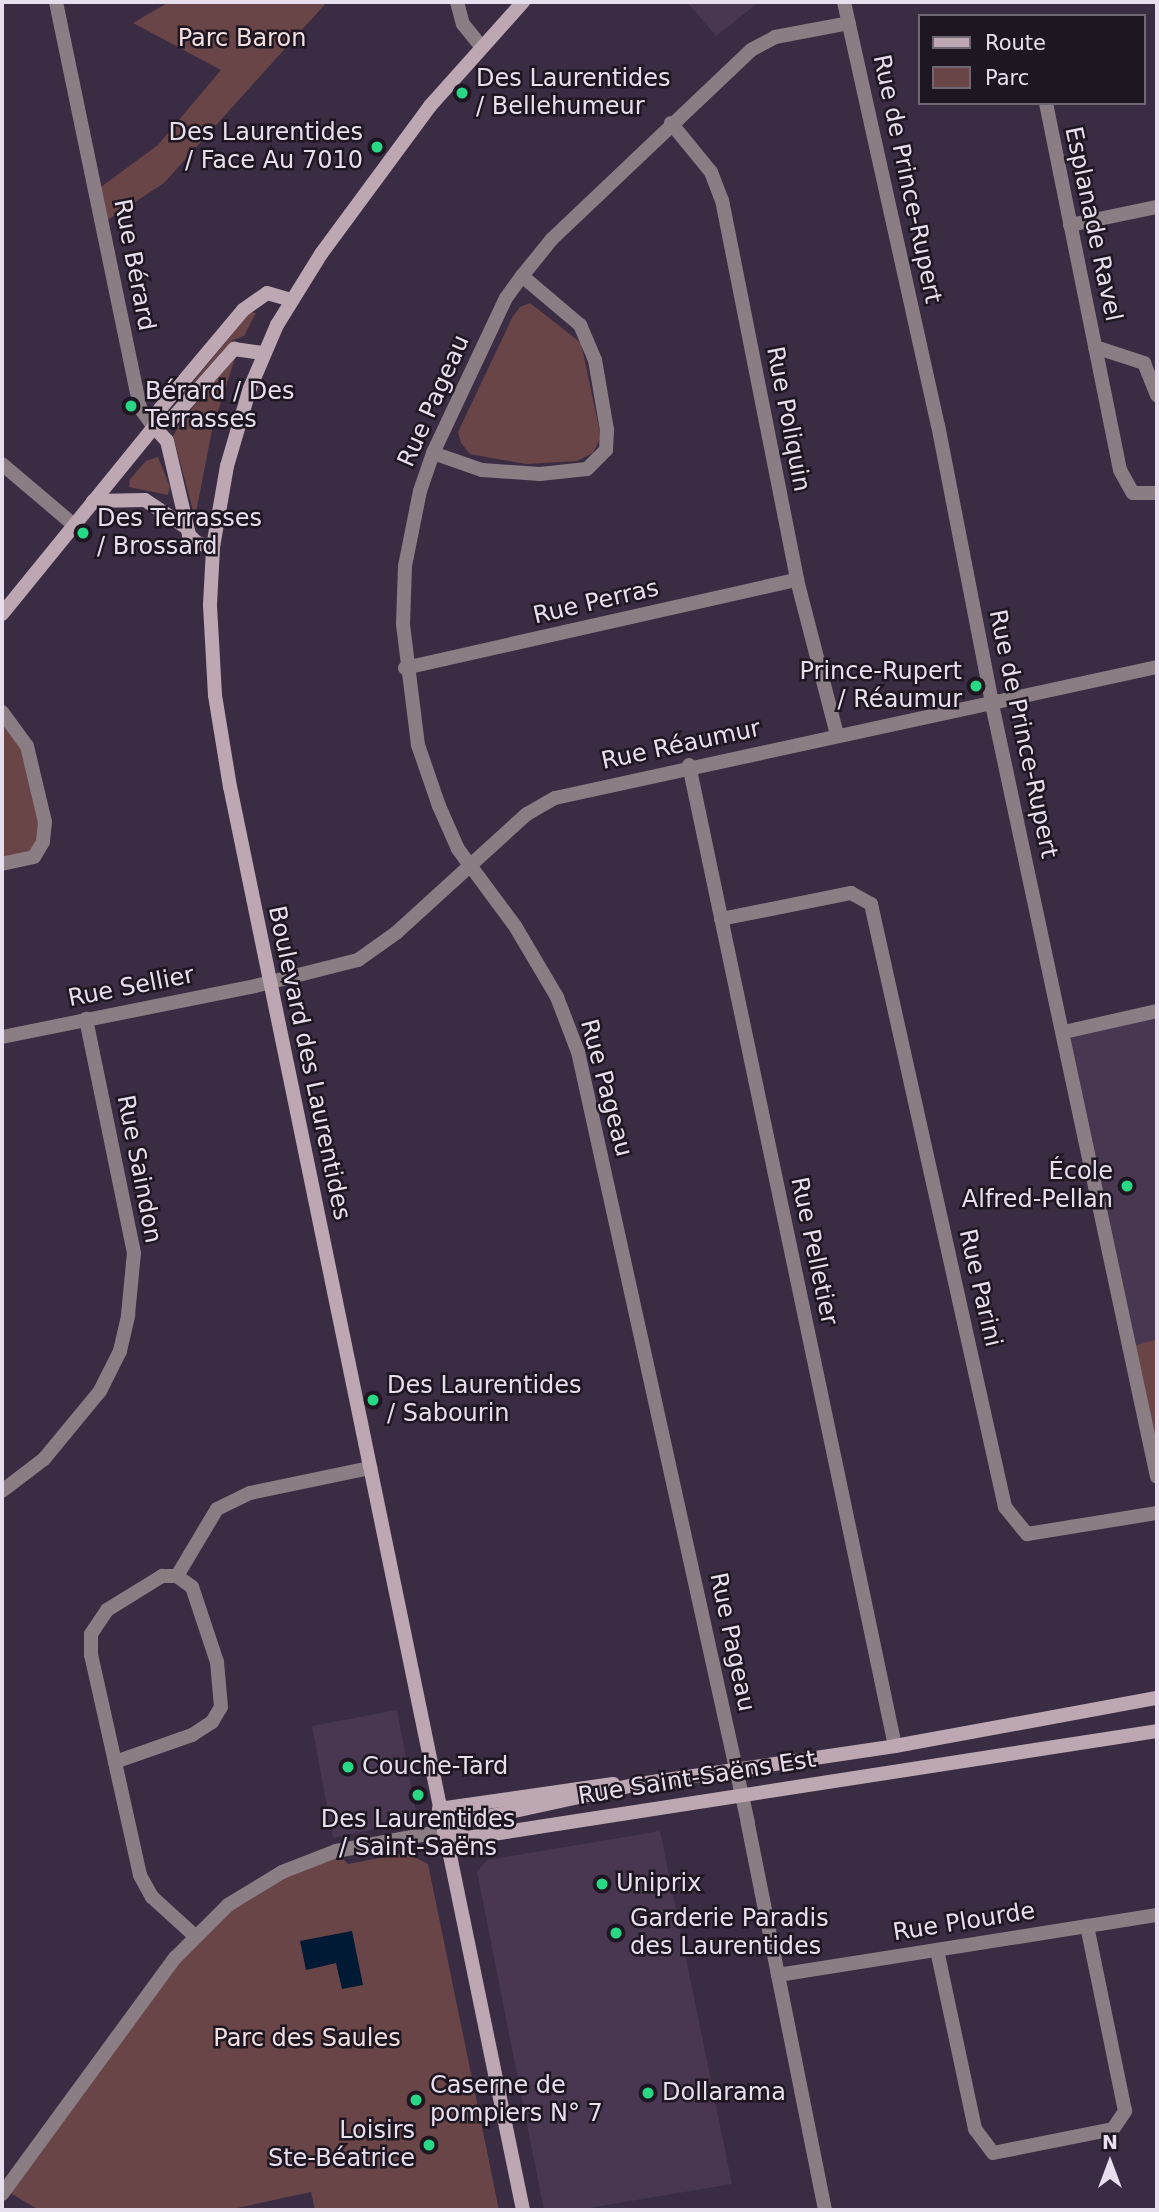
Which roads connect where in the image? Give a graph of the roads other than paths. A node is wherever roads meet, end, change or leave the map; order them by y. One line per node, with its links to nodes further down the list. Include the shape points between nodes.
1 (56, 2): 16 (street, Rue Bérard, via 140,408)
2 (457, 2): 6 (street, via 463,24)
3 (523, 2): 6 (street, Boulevard des Laurentides)
4 (844, 2): 5 (street, Rue de Prince-Rupert)
5 (849, 23): 8 (street, Rue Pageau, via 775,37 751,50); 28 (street, Rue de Prince-Rupert, via 938,425)
6 (480, 45): 12 (street, Boulevard des Laurentides, via 369,188)
7 (1049, 105): 10 (street, Esplanade Ravel)
8 (671, 123): 11 (street, Rue Pageau, via 552,240); 24 (street, Rue Poliquin, via 711,172 722,200)
9 (1157, 207): 10 (street)
10 (1070, 226): 13 (street, Esplanade Ravel)
11 (522, 276): 17 (street, Rue Pageau, via 506,298); 17 (street, via 580,326 595,360 606,450 587,469 540,474 482,470)
12 (291, 300): 14 (street, Boulevard des Laurentides); 16 (street, via 267,293 248,304 160,409)
13 (1095, 347): 15 (street, Esplanade Ravel, via 1144,363); 19 (street, Esplanade Ravel, via 1127,486 1133,494)
14 (263, 354): 16 (street, via 234,349 172,419); 23 (street, Boulevard des Laurentides, via 229,457)
15 (1157, 396)
16 (155, 427): 20 (street); 22 (street, Rue Bérard, via 167,441)
17 (433, 453): 26 (street, Rue Pageau, via 405,566)
18 (2, 464): 21 (street)
19 (1157, 493)
20 (93, 501): 21 (street); 22 (street, via 145,500)
21 (74, 525): 25 (street)
22 (187, 528): 23 (street, via 193,541)
23 (214, 547): 35 (street, Boulevard des Laurentides, via 210,606 215,695)
24 (797, 580): 26 (street, Rue Perras); 30 (street, Rue Poliquin)
25 (2, 614)
26 (405, 668): 33 (street, Rue Pageau, via 418,745 439,806)
27 (1157, 668): 28 (street, Rue Réaumur)
28 (992, 704): 30 (street, Rue Réaumur); 38 (street, Rue de Prince-Rupert)
29 (2, 712): 32 (street, via 27,746 45,822 43,842 34,857)
30 (837, 735): 31 (street, Rue Réaumur)
31 (689, 765): 33 (street, Rue Réaumur, via 555,798 527,814); 34 (street, Rue Pelletier)
32 (2, 864)
33 (469, 864): 35 (street, Rue Réaumur, via 376,950 338,967); 49 (street, Rue Pageau, via 515,926 557,997 579,1052)
34 (721, 919): 43 (street, Rue Parini, via 851,893 872,904 1005,1507 1027,1534); 47 (street, Rue Pelletier)
35 (270, 983): 37 (street, Rue Sellier); 40 (street, Boulevard des Laurentides)
36 (1157, 1010): 38 (street)
37 (86, 1019): 39 (street, Rue Sellier); 42 (street, Rue Saindon, via 134,1253 128,1315 120,1351 100,1391 53,1450)
38 (1064, 1031): 41 (street, Rue de Prince-Rupert)
39 (2, 1037)
40 (370, 1468): 44 (street, via 250,1493 217,1509); 52 (street, Boulevard des Laurentides)
41 (1157, 1477)
42 (2, 1491)
43 (1157, 1513)
44 (177, 1576): 48 (street, via 162,1576 107,1610 91,1633 91,1655); 48 (street, via 192,1587 217,1661 220,1707 212,1722 192,1735)
45 (1157, 1698): 47 (street, Rue Saint-Saëns Est)
46 (1157, 1731): 51 (street, Rue Saint-Saëns Est)
47 (895, 1746): 49 (street, Rue Saint-Saëns Est)
48 (115, 1762): 56 (street, via 140,1875 152,1897)
49 (736, 1768): 50 (street, Rue Saint-Saëns Est); 51 (street, Rue Pageau)
50 (639, 1784): 52 (street, Rue Saint-Saëns Est, via 591,1785); 53 (street, Rue Saint-Saëns Est, via 463,1822)
51 (742, 1793): 53 (street, Rue Saint-Saëns Est, via 467,1838); 58 (street, Rue Pageau)
52 (439, 1809): 53 (street, Boulevard des Laurentides)
53 (444, 1831): 56 (street, via 335,1851 282,1872 244,1893); 60 (street, Boulevard des Laurentides)
54 (1157, 1915): 55 (street, Rue Plourde)
55 (1087, 1926): 57 (street, Rue Plourde); 57 (street, via 1125,2111 1112,2129 993,2152 975,2129)
56 (195, 1936): 59 (street)
57 (937, 1950): 58 (street, Rue Plourde)
58 (778, 1975): 61 (street, Rue Pageau)
59 (2, 2194)
60 (523, 2210)
61 (825, 2210)

